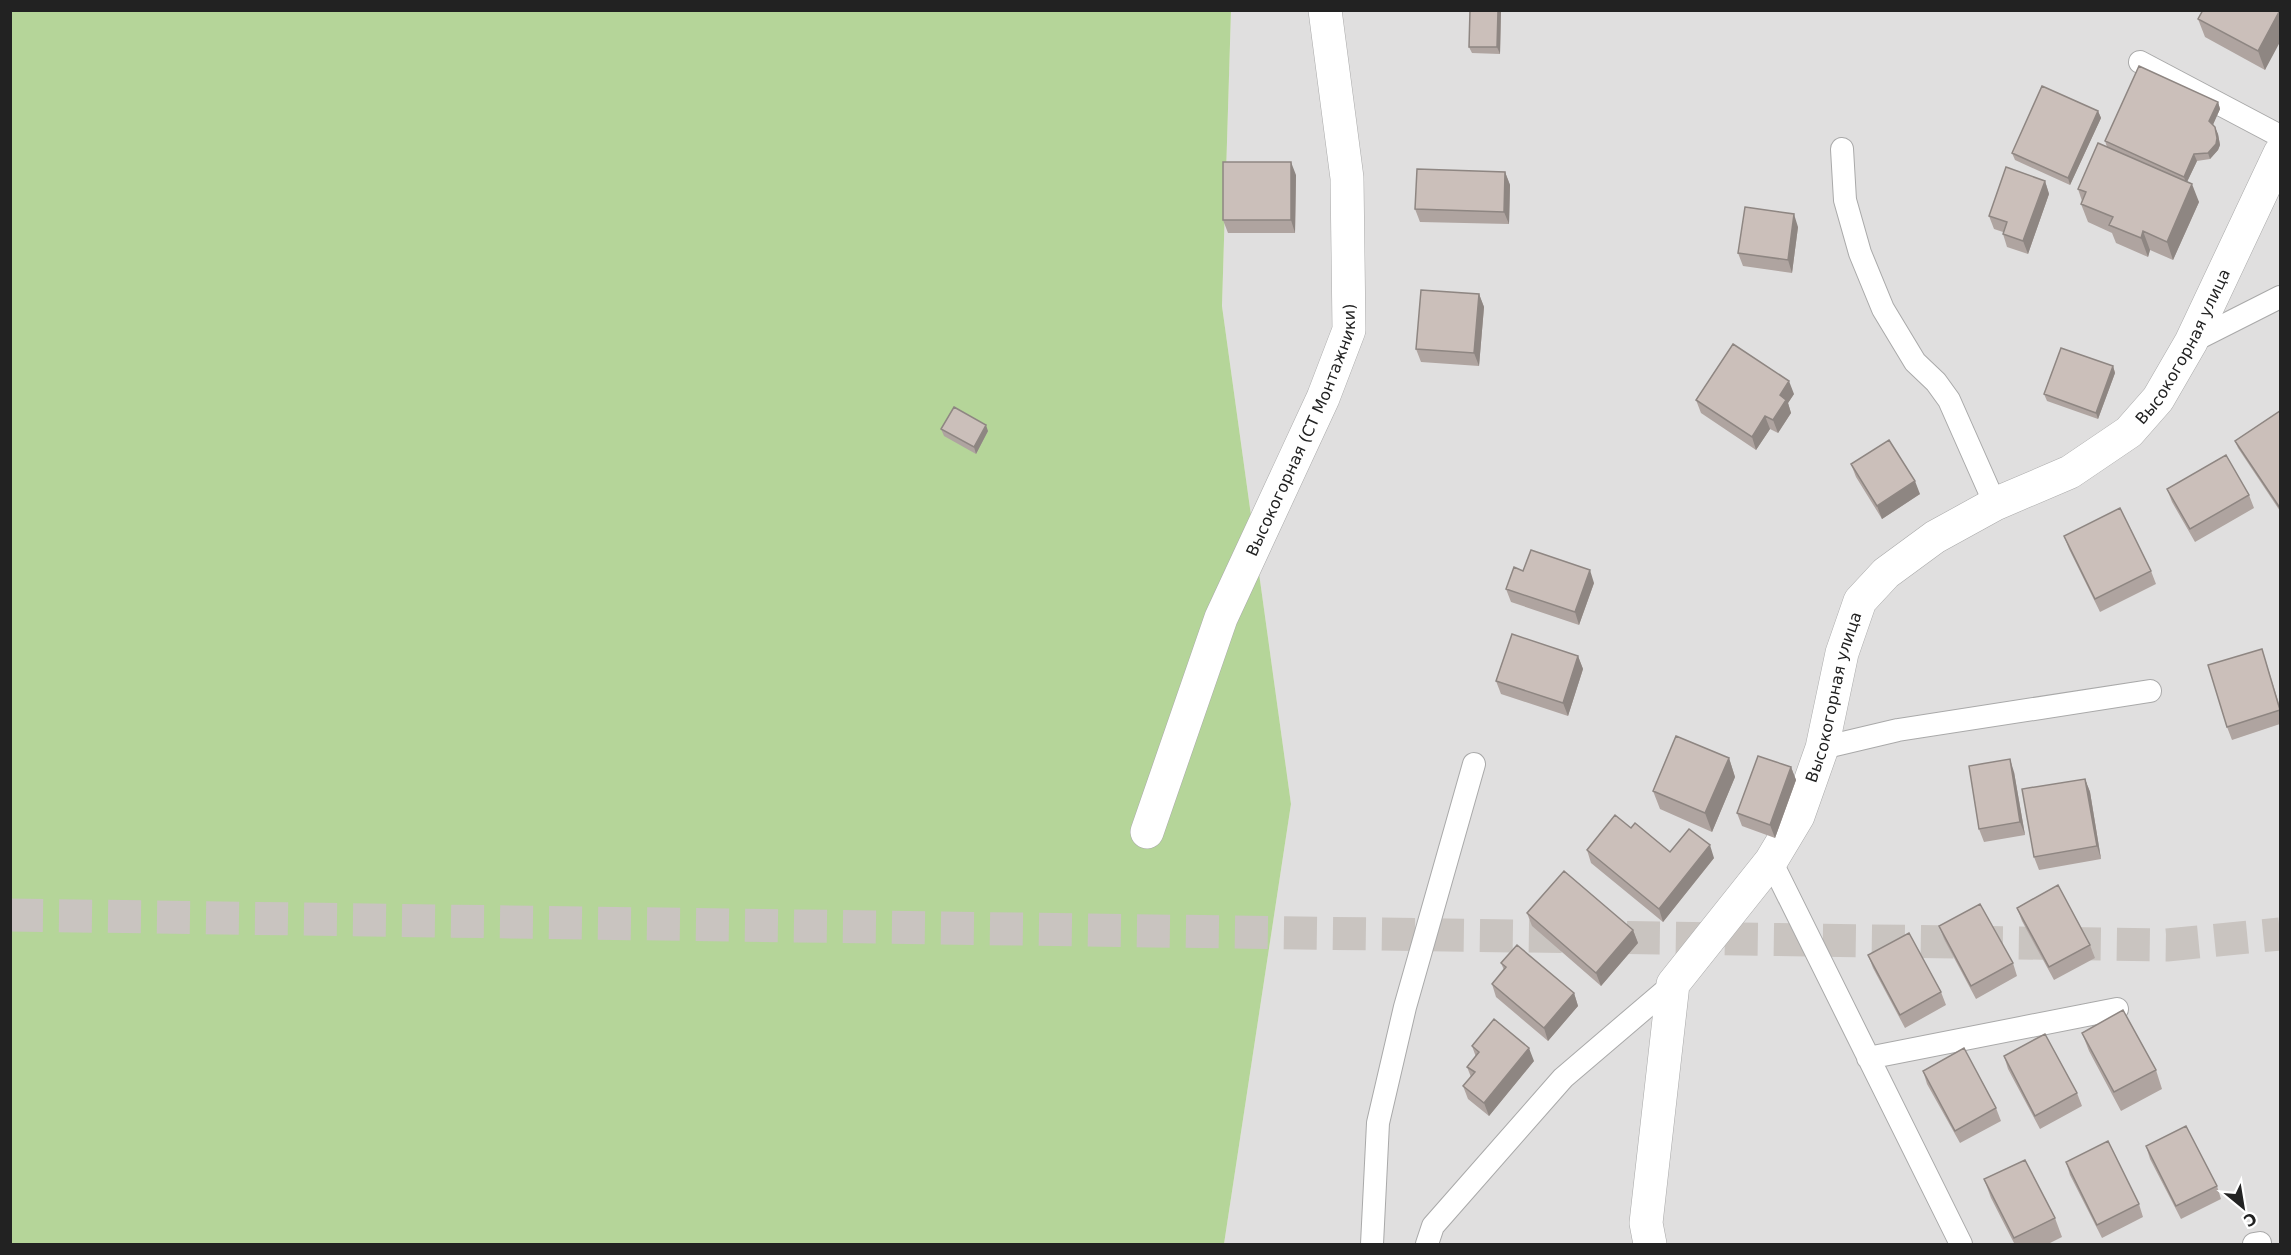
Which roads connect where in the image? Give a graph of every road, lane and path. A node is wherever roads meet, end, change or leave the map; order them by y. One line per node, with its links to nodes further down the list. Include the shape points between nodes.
1 (1325, 10): 12 (street, Высокогорная (СТ Монтажники), via 1347,178 1348,330 1323,398 1221,618)
2 (2140, 62): 3 (lane)
3 (2280, 136)
4 (1842, 149): 8 (lane, via 1845,200 1860,253 1883,309 1915,362 1949,400)
5 (2280, 153): 7 (street, Высокогорная улица)
6 (2280, 297): 7 (lane)
7 (2191, 342): 8 (street, Высокогорная улица, via 2158,399 2128,432 2070,472)
8 (1995, 504): 10 (street, Высокогорная улица, via 1935,537 1886,573 1860,601 1842,653)
9 (2150, 691): 10 (lane, via 1898,730)
10 (1822, 748): 13 (street, Высокогорная улица, via 1798,816)
11 (1474, 764): 17 (lane, via 1405,1007 1378,1123)
12 (1147, 832)
13 (1771, 861): 14 (street, Высокогорная улица); 16 (lane)
14 (1673, 984): 18 (lane, via 1563,1078 1433,1226); 19 (street, via 1646,1223)
15 (2117, 1009): 16 (lane)
16 (1868, 1058): 20 (lane)
17 (1372, 1245)
18 (1427, 1245)
19 (1650, 1245)
20 (1961, 1245)

